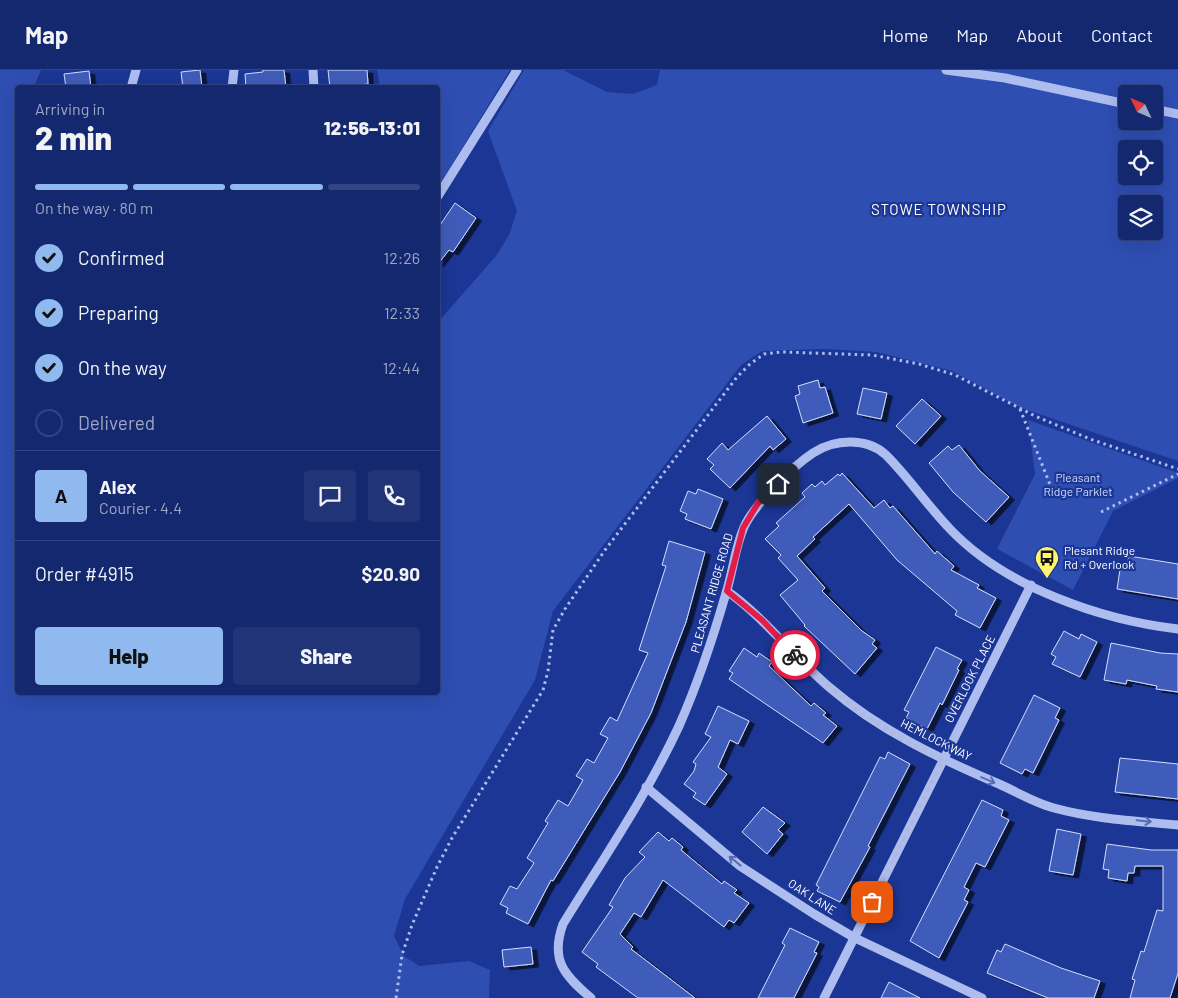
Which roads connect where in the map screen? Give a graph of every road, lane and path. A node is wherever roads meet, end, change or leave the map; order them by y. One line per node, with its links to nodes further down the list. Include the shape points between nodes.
1 (136, 70): 6 (street)
2 (234, 70): 7 (street)
3 (314, 70): 8 (street)
4 (517, 70): 12 (street)
5 (946, 70): 9 (street, via 1005,78)
6 (132, 85)
7 (232, 85)
8 (314, 85)
9 (1118, 102)
10 (1163, 111): 11 (street)
11 (1178, 114)
12 (440, 193)
13 (1020, 409): 14 (path, via 1090,439); 16 (path); 25 (path, via 955,375 872,355 764,354 736,377 605,550 553,630 542,690 452,838 412,925 402,955)
14 (1178, 469)
15 (1178, 474): 17 (path)
16 (1051, 487)
17 (1101, 512)
18 (1031, 585): 19 (street, PLEASANT RIDGE ROAD, via 987,560 951,530 884,453 861,442 839,442 814,452 758,503 743,528); 20 (street, PLEASANT RIDGE ROAD, via 1088,609 1145,625); 21 (street, OVERLOOK PLACE)
19 (727, 591): 21 (street, HEMLOCK WAY, via 745,604 794,654 862,714); 22 (street, PLEASANT RIDGE ROAD, via 704,665 678,727)
20 (1178, 628)
21 (943, 760): 23 (street, HEMLOCK WAY, one-way to 23, via 1053,808 1092,816); 24 (street, OVERLOOK PLACE)
22 (646, 787): 24 (street, OAK LANE, one-way to 22, via 740,866); 26 (street, PLEASANT RIDGE ROAD, via 560,934 558,957 566,975)
23 (1178, 825)
24 (855, 938): 27 (street, OVERLOOK PLACE); 28 (street, OAK LANE)
25 (396, 998)
26 (591, 998)
27 (824, 998)
28 (982, 998)

